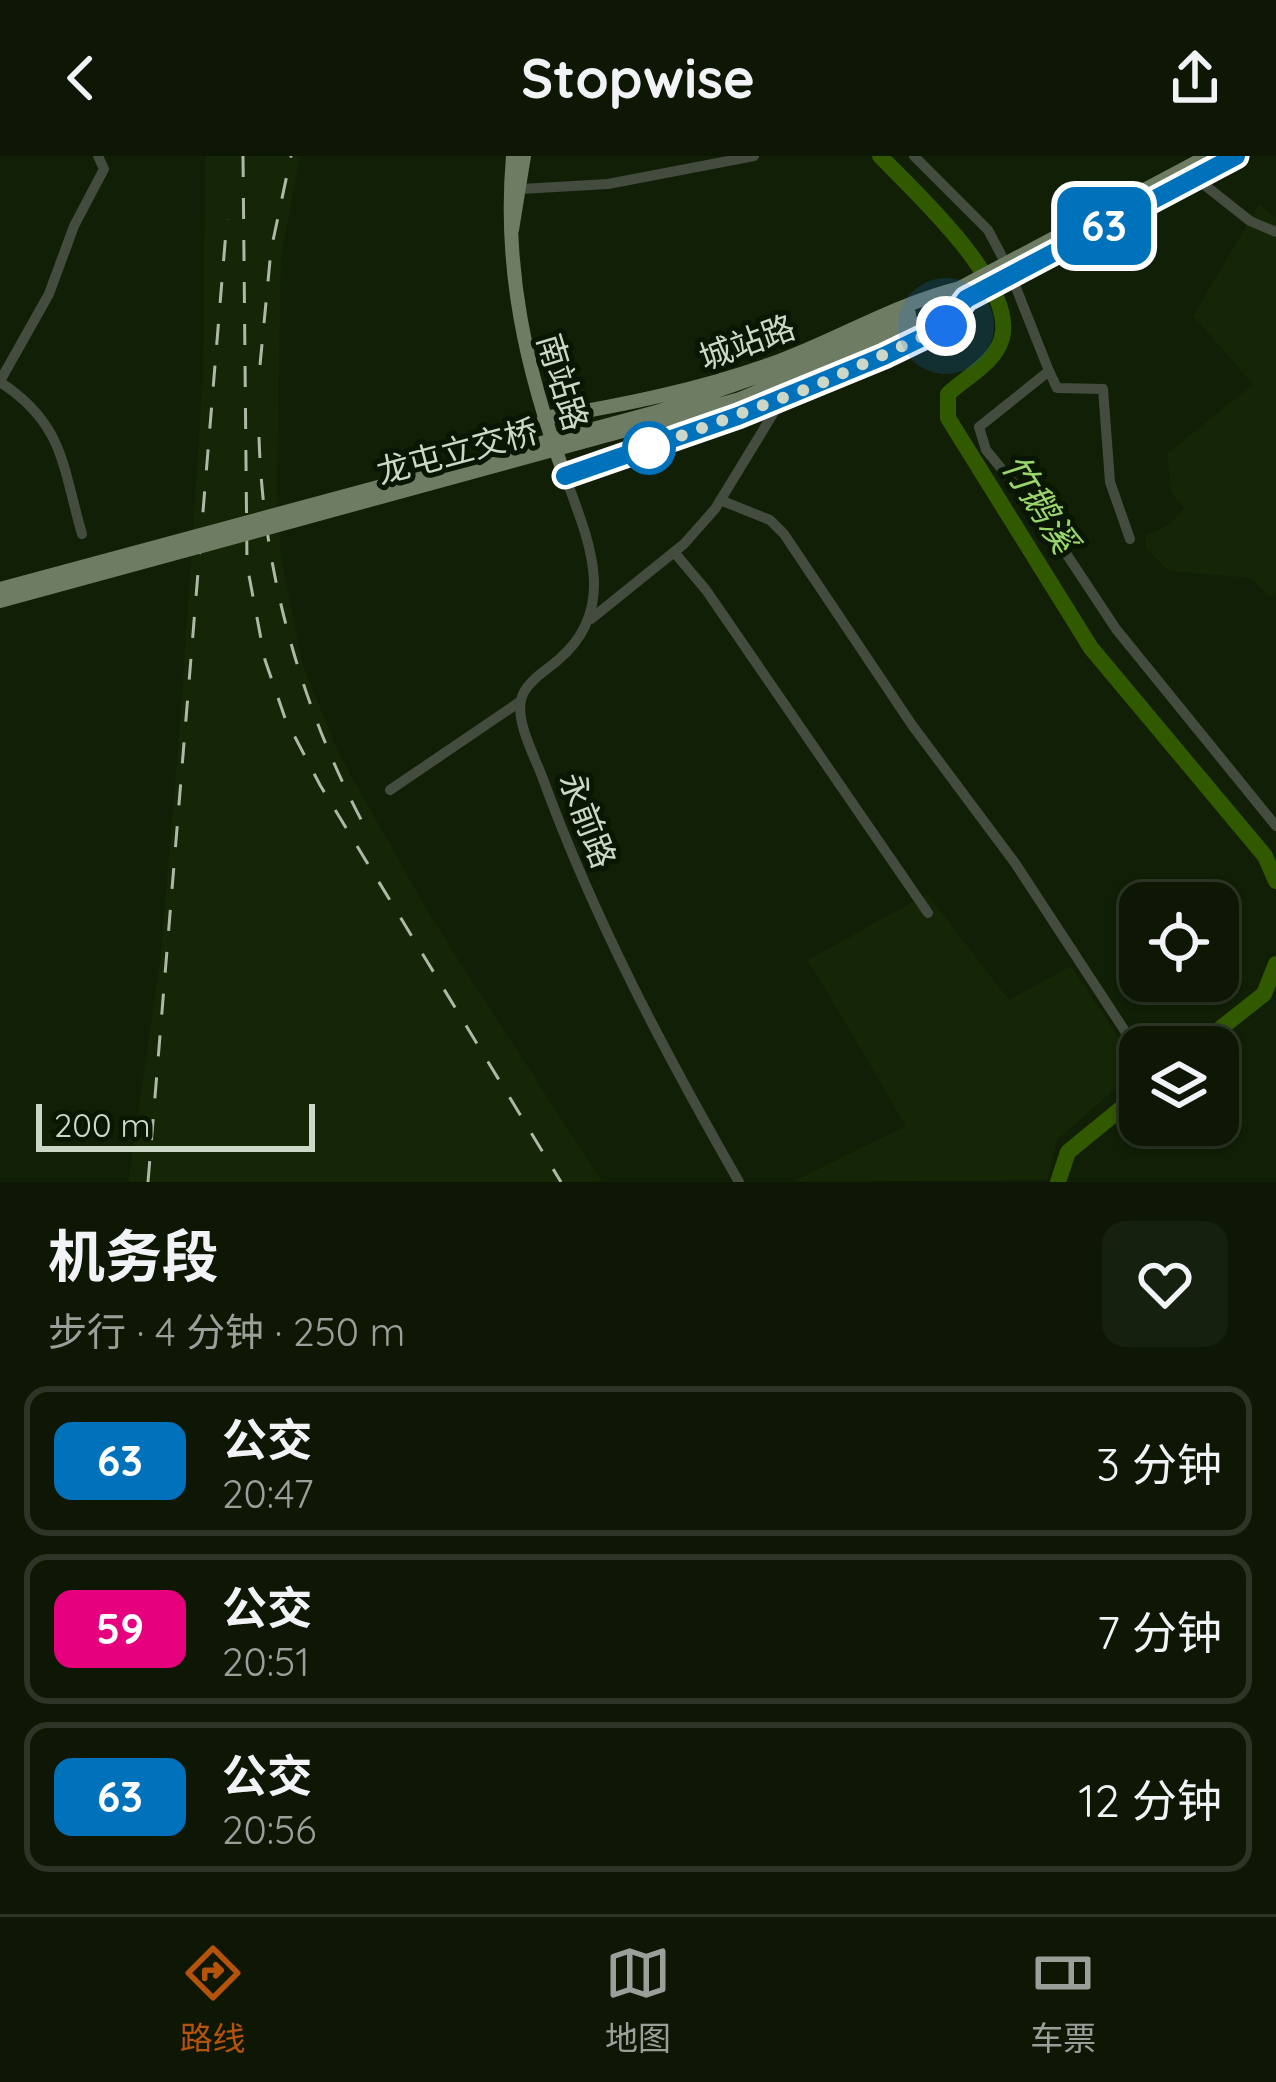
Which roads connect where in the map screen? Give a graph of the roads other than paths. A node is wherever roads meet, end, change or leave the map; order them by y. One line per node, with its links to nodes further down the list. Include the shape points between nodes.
1 (98, 156): 16 (street, via 104,169 62,266)
2 (513, 156): 10 (main road, 南站路)
3 (524, 156): 9 (main road, 南站路)
4 (754, 156): 9 (street, via 608,184)
5 (914, 156): 12 (street, via 988,230)
6 (1208, 156): 8 (main road, 城站路)
7 (1236, 156): 8 (main road, 城站路)
8 (1191, 173): 11 (street); 12 (main road, 城站路)
9 (520, 189): 10 (main road, 南站路)
10 (512, 230): 18 (main road, 南站路, via 520,334)
11 (1276, 232)
12 (1005, 271): 13 (main road, 城站路); 15 (street)
13 (965, 292): 14 (main road, 城站路); 17 (main road, 城站路, via 946,326); 18 (main road, 城站路, via 918,298 711,384)
14 (914, 318): 24 (main road, 龙屯立交桥, bridge, via 656,412); 25 (main road, 龙屯立交桥, bridge, via 740,399)
15 (1049, 371): 22 (street, via 1058,388 1103,389 1110,482); 29 (street, via 979,427 986,450 1116,629)
16 (0, 382): 21 (street, via 34,404 51,428)
17 (782, 399): 19 (main road, 城站路); 20 (street)
18 (544, 418): 19 (main road, 南站路)
19 (565, 476): 26 (street, via 595,564)
20 (720, 500): 23 (street); 31 (street, via 784,534)
21 (82, 534)
22 (1130, 539)
23 (674, 552): 26 (street); 30 (street)
24 (0, 589)
25 (0, 601)
26 (589, 621): 27 (street)
27 (520, 701): 28 (street); 32 (street, 永前路, via 602,926)
28 (390, 790)
29 (1276, 826)
30 (928, 913)
31 (1122, 1026)
32 (739, 1182)

